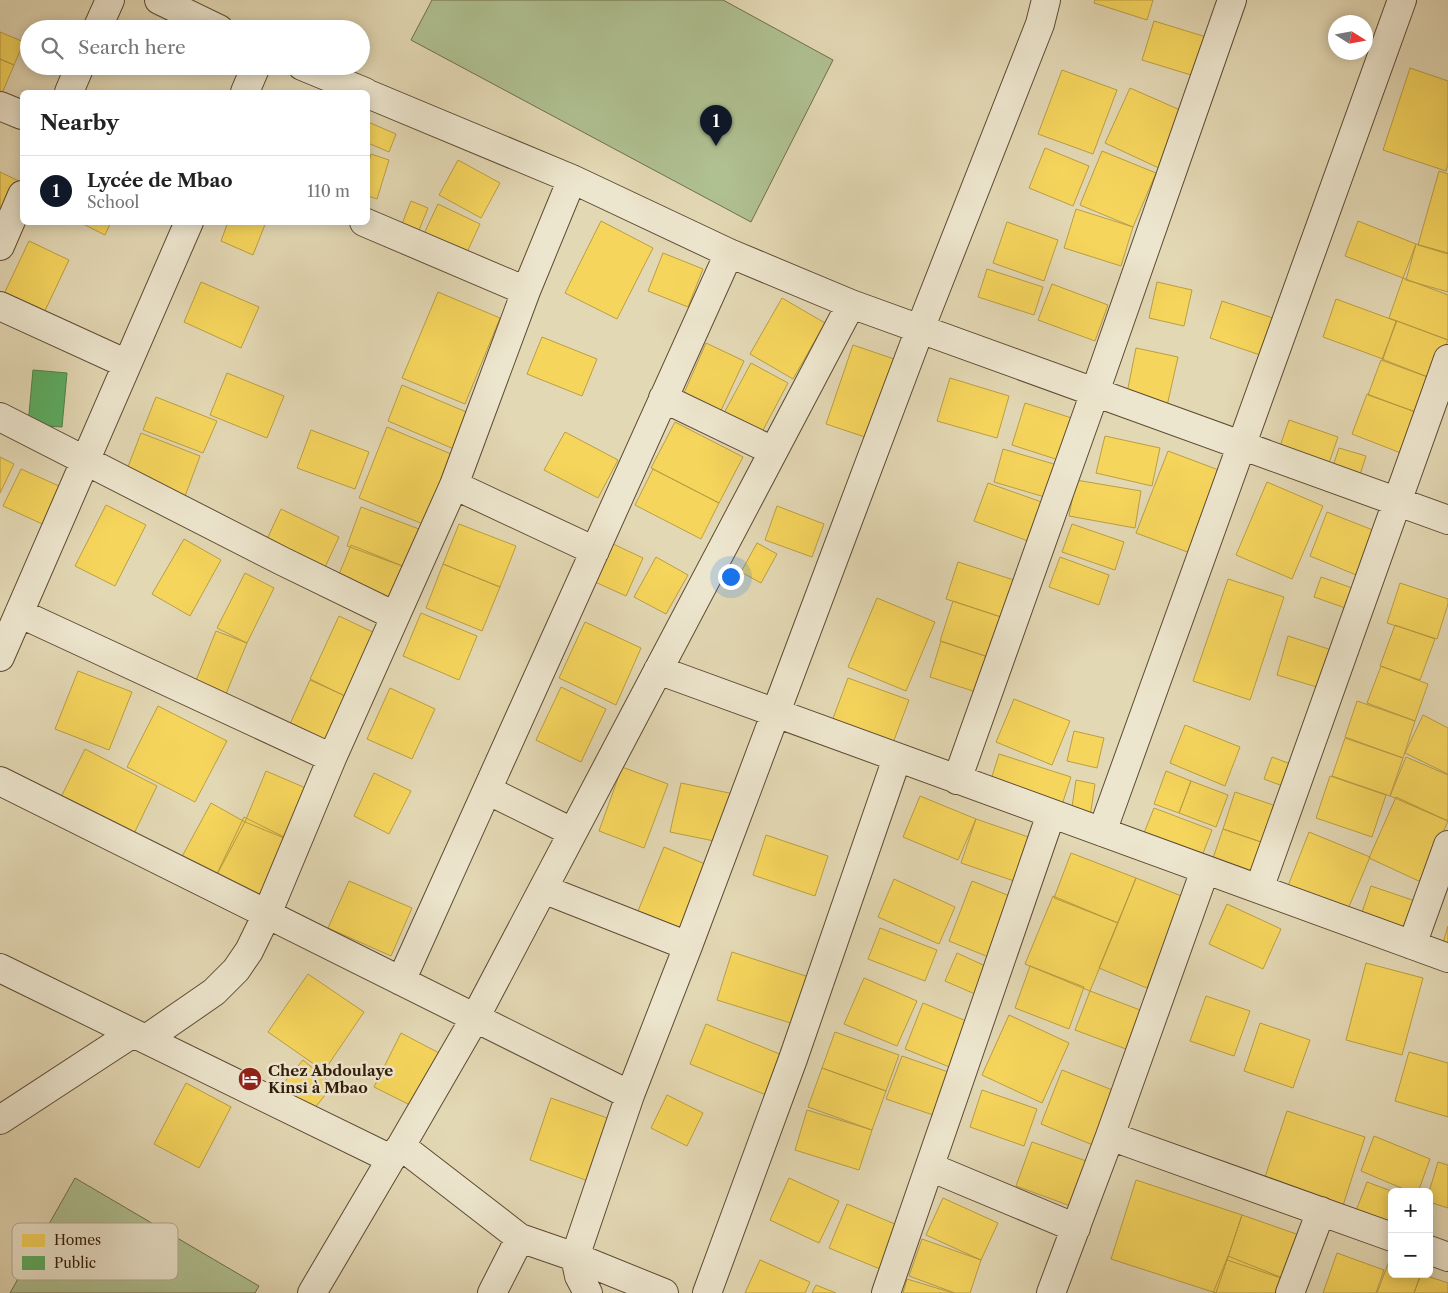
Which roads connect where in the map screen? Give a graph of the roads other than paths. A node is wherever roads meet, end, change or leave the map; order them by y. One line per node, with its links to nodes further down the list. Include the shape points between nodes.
1 (110, 0): 6 (street)
2 (160, 0): 7 (street)
3 (1046, 0): 26 (street, via 1040,24)
4 (1232, 0): 29 (street)
5 (1402, 0): 32 (street)
6 (101, 20)
7 (201, 20)
8 (76, 75): 11 (street)
9 (252, 75): 12 (street)
10 (323, 75): 13 (street)
11 (69, 90)
12 (246, 90)
13 (359, 90)
14 (370, 95): 17 (street)
15 (0, 106): 16 (street)
16 (20, 114)
17 (572, 179): 22 (street); 23 (street)
18 (20, 200): 21 (street)
19 (187, 225): 28 (street)
20 (370, 225): 23 (street)
21 (0, 246)
22 (729, 253): 24 (street); 30 (street)
23 (526, 291): 35 (street)
24 (851, 304): 26 (street); 33 (street)
25 (0, 306): 28 (street)
26 (920, 329): 29 (street); 43 (street)
27 (1448, 359): 36 (street)
28 (126, 364): 34 (street)
29 (1095, 392): 32 (street); 46 (street)
30 (663, 398): 33 (street); 38 (street)
31 (0, 417): 34 (street)
32 (1242, 445): 36 (street); 51 (street)
33 (774, 451): 42 (street)
34 (85, 459): 39 (street); 40 (street)
35 (454, 485): 38 (street); 40 (street)
36 (1397, 502): 37 (street); 55 (street)
37 (1448, 520)
38 (595, 551): 48 (street)
39 (19, 613): 41 (street); 44 (street)
40 (394, 616): 44 (street)
41 (0, 658)
42 (658, 670): 43 (street); 50 (street)
43 (774, 713): 45 (street); 58 (street)
44 (332, 758): 56 (street)
45 (898, 758): 46 (street); 80 (street, via 793,1059)
46 (957, 780): 49 (street)
47 (0, 781): 56 (street)
48 (486, 790): 50 (street); 61 (street)
49 (1051, 814): 51 (street); 68 (street)
50 (572, 832): 54 (street)
51 (1102, 832): 53 (street)
52 (1448, 845): 57 (street)
53 (1205, 870): 55 (street); 66 (street)
54 (542, 889): 58 (street); 62 (street)
55 (1259, 889): 57 (street)
56 (267, 914): 61 (street); 63 (street, via 249,952 214,992)
57 (1412, 945): 59 (street)
58 (688, 946): 64 (street)
59 (1448, 958)
60 (0, 968): 63 (street)
61 (401, 981): 62 (street)
62 (475, 1018): 64 (street); 67 (street)
63 (140, 1036): 65 (street); 67 (street)
64 (630, 1095): 74 (street)
65 (0, 1120)
66 (1110, 1136): 69 (street); 70 (street)
67 (396, 1153): 72 (street); 76 (street)
68 (930, 1167): 70 (street); 81 (street)
69 (1320, 1211): 71 (street); 83 (street)
70 (1076, 1228): 82 (street)
71 (1388, 1236)
72 (520, 1238): 74 (street); 77 (street)
73 (1433, 1251): 75 (street)
74 (575, 1257): 78 (street, via 579,1276); 79 (street)
75 (1448, 1257)
76 (312, 1293)
77 (492, 1293)
78 (588, 1293)
79 (664, 1293)
80 (706, 1293)
81 (886, 1293)
82 (1051, 1293)
83 (1290, 1293)

